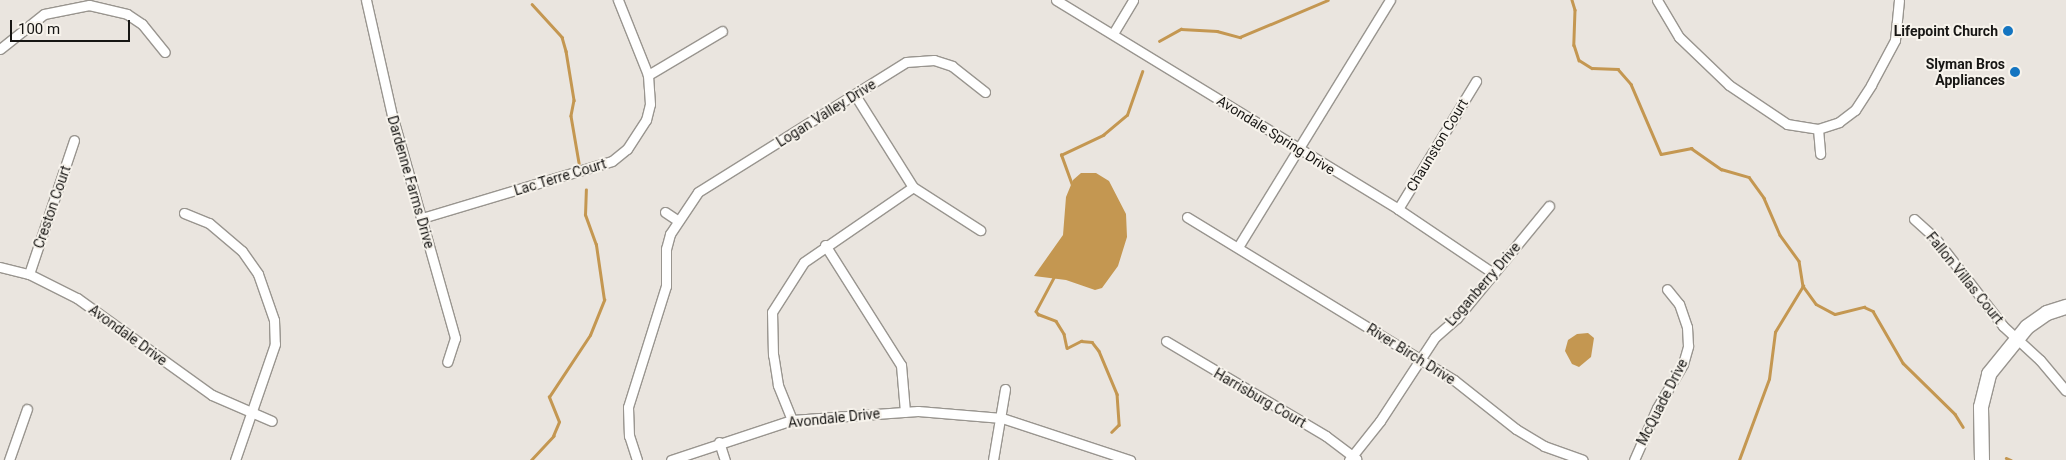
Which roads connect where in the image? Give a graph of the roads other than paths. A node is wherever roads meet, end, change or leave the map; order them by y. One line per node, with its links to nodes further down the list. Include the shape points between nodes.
1 (366, 0): 27 (street, Dardenne Farms Drive, via 392,115)
2 (618, 0): 13 (street, Lac Terre Court)
3 (1056, 0): 10 (street, Avondale Spring Drive)
4 (1133, 0): 10 (street)
5 (1390, 0): 19 (street)
6 (1657, 0): 17 (street, via 1678,37 1729,85 1788,124)
7 (1899, 0): 17 (street, via 1895,40 1871,85 1855,110 1839,122)
8 (89, 2): 11 (street, via 44,14); 12 (street, via 127,14 142,24)
9 (722, 31): 13 (street)
10 (1114, 32): 19 (street, Avondale Spring Drive)
11 (0, 49)
12 (165, 52)
13 (648, 75): 27 (street, Lac Terre Court, via 650,104 646,120 627,149 612,161)
14 (1476, 81): 23 (street, Chaunston Court)
15 (985, 92): 16 (street, Logan Valley Drive, via 952,66 934,60 906,62)
16 (854, 95): 21 (street); 29 (street, Logan Valley Drive, via 698,192)
17 (1818, 129): 20 (street)
18 (74, 140): 35 (street, Creston Court)
19 (1299, 150): 23 (street, Avondale Spring Drive); 32 (street)
20 (1820, 154)
21 (912, 187): 30 (street); 31 (street)
22 (1549, 206): 34 (street, Loganberry Drive)
23 (1398, 209): 34 (street, Avondale Spring Drive)
24 (665, 212): 29 (street)
25 (184, 213): 47 (street, via 209,224 242,251 268,299 274,320 275,344)
26 (1187, 217): 32 (street, River Birch Drive)
27 (422, 218): 42 (street, Dardenne Farms Drive, via 455,338)
28 (1914, 219): 38 (street, Fallon Villas Court, via 1935,238)
29 (677, 220): 55 (street, Logan Valley Drive, via 666,249 666,286 628,407 629,436)
30 (980, 230)
31 (825, 245): 46 (street, via 901,364); 49 (street, via 804,262 772,312 773,355 778,385)
32 (1238, 247): 40 (street, River Birch Drive)
33 (0, 267): 35 (street, Avondale Drive)
34 (1494, 273): 40 (street, Loganberry Drive)
35 (29, 274): 47 (street, Avondale Drive, via 78,298 212,395)
36 (1667, 289): 61 (street, McQuade Drive, via 1679,304 1688,346 1683,364 1657,408)
37 (2066, 307): 38 (street, via 2037,319)
38 (2015, 338): 41 (street); 44 (street, Fallon Villas Court, via 2040,360)
39 (1166, 341): 52 (street, Harrisburg Court, via 1326,436)
40 (1419, 359): 52 (street, Loganberry Drive); 60 (street, River Birch Drive, via 1467,390 1516,429 1544,446)
41 (2000, 359): 62 (street, via 1989,374 1982,395); 63 (street, via 1990,402)
42 (447, 362)
43 (1006, 389): 48 (street)
44 (2066, 392)
45 (27, 409): 53 (street)
46 (905, 412): 48 (street, Avondale Drive); 49 (street, Avondale Drive)
47 (251, 414): 50 (street, Avondale Drive); 54 (street)
48 (1002, 418): 58 (street); 59 (street, Avondale Drive)
49 (792, 420): 51 (street, Avondale Drive)
50 (272, 421)
51 (720, 442): 56 (street, Avondale Drive); 57 (street)
52 (1353, 459)
53 (9, 460)
54 (235, 460)
55 (637, 460)
56 (671, 460)
57 (726, 460)
58 (994, 460)
59 (1130, 460)
60 (1583, 460)
61 (1634, 460)
62 (1982, 460)
63 (1989, 460)

